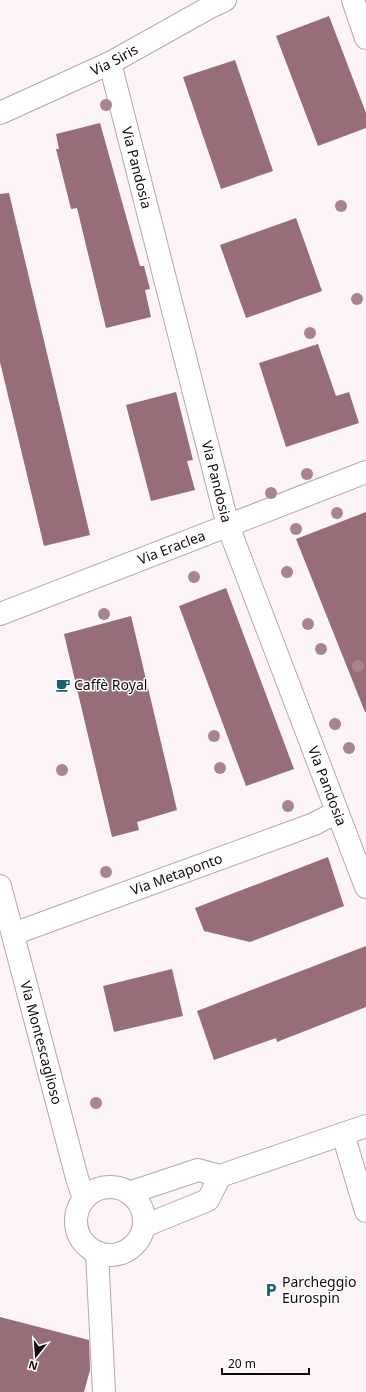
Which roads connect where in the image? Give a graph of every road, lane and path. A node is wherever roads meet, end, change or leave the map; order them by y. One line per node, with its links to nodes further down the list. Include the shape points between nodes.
1 (225, 0): 4 (street, Via Siris)
2 (353, 0): 3 (street)
3 (366, 38)
4 (110, 63): 5 (street, Via Siris); 7 (street, Via Pandosia)
5 (0, 113)
6 (366, 472): 7 (street, Via Eraclea)
7 (228, 526): 8 (street, Via Eraclea); 9 (street, Via Pandosia)
8 (0, 614)
9 (337, 812): 11 (street, Via Pandosia); 12 (street, Via Metaponto, via 314,824)
10 (0, 886): 12 (street, Via Montescaglioso)
11 (366, 887)
12 (13, 934): 17 (street, Via Montescaglioso)
13 (366, 1126): 14 (street)
14 (343, 1134): 15 (street); 18 (street)
15 (220, 1176): 16 (street, via 198,1170); 19 (street, via 208,1200)
16 (129, 1193): 17 (street, via 123,1189 108,1187 93,1192); 19 (street, via 143,1211)
17 (84, 1199): 20 (street, via 76,1216 77,1231 85,1244)
18 (366, 1211)
19 (144, 1226): 20 (street, via 138,1240 127,1250 113,1255)
20 (98, 1253): 21 (street)
21 (104, 1392)

